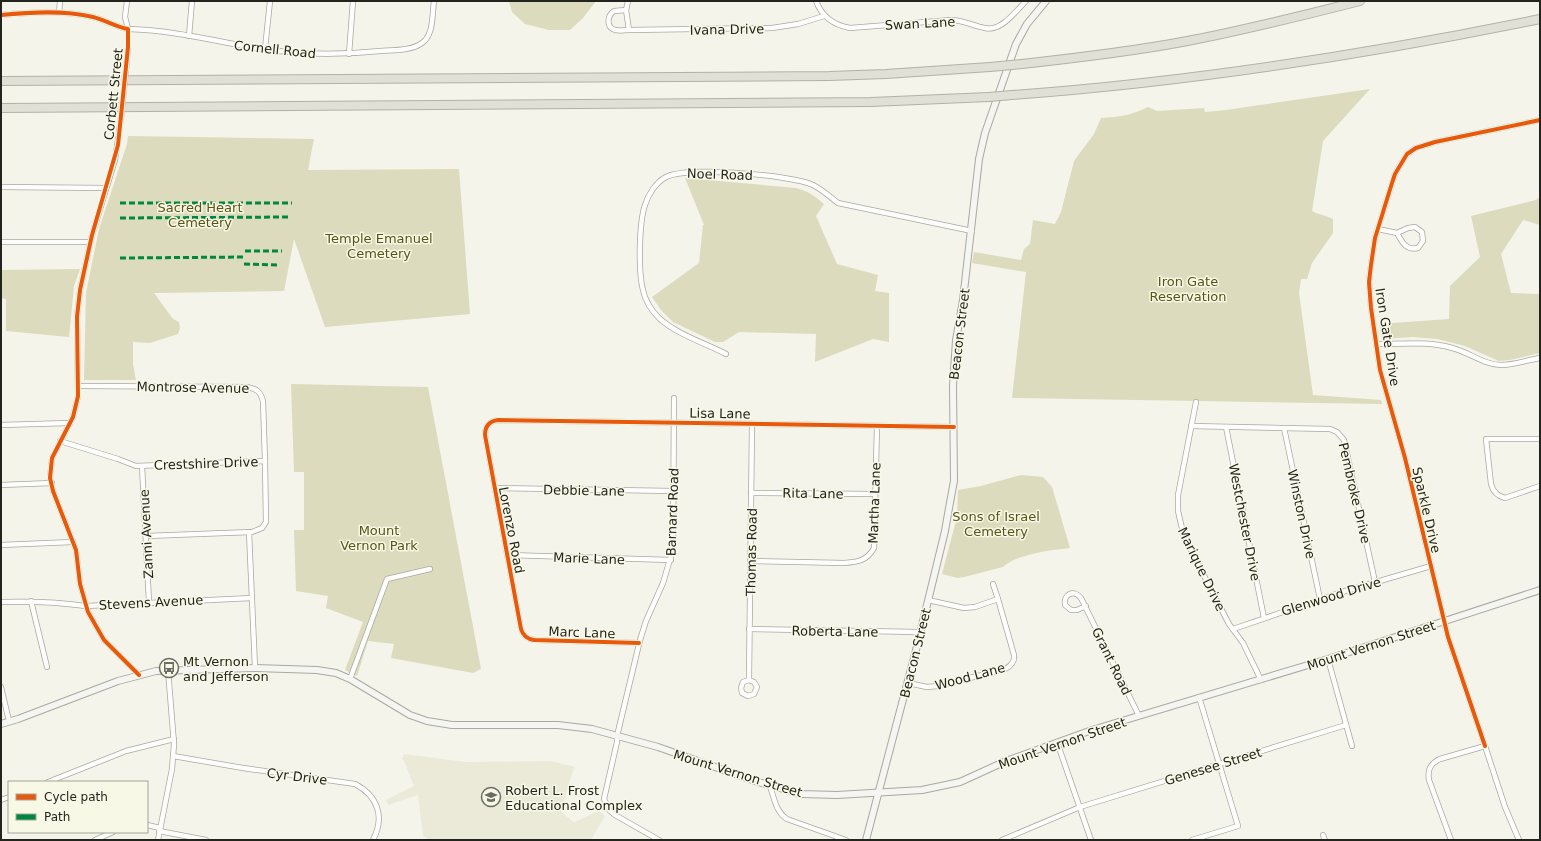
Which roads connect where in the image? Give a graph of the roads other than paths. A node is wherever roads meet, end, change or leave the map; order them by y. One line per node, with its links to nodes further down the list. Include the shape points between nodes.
1 (60, 1): 13 (street)
2 (127, 1): 17 (street, via 125,17)
3 (192, 1): 19 (street)
4 (270, 1): 20 (street)
5 (353, 1): 21 (street)
6 (434, 1): 21 (street, Cornell Road, via 430,31 421,44 403,49)
7 (628, 1): 12 (street)
8 (816, 1): 15 (street)
9 (1026, 1): 15 (street, Swan Lane, via 1004,22 986,29 961,20 850,28 839,26)
10 (1046, 1): 28 (main road, Beacon Street, via 1027,24 1016,44 988,126 978,159)
11 (1360, 1): 22 (highway, bridge, via 1257,27 1105,54 990,67 886,74)
12 (626, 10): 18 (street); 18 (street, Ivana Drive, via 614,11 608,22 615,30)
13 (59, 13): 14 (street, Corbett Street); 17 (street, Corbett Street, via 92,17)
14 (1, 15)
15 (824, 16): 18 (street, Ivana Drive, via 772,28)
16 (1540, 19): 23 (highway, bridge, via 1315,61 1188,78 1012,95 864,102)
17 (128, 30): 19 (street, Cornell Road); 26 (street, Corbett Street, bridge, via 118,145)
18 (629, 30)
19 (189, 36): 20 (street, Cornell Road)
20 (265, 49): 21 (street, Cornell Road, via 303,54)
21 (349, 54)
22 (1, 81)
23 (1, 108)
24 (1540, 120): 27 (street, Iron Gate Drive, via 1435,142 1407,154 1395,174)
25 (1, 187): 26 (street)
26 (106, 188): 31 (street, Corbett Street)
27 (1378, 229): 29 (street); 32 (street, Iron Gate Drive, via 1369,282)
28 (972, 231): 33 (street, Noel Road, via 838,203 812,185 790,179 705,172 666,177 650,193 644,205 640,254 643,290 649,306 660,318 675,329); 46 (main road, Beacon Street, via 956,340 952,386)
29 (1397, 234): 29 (street, via 1405,246 1411,249 1420,247 1423,241 1423,235 1417,228 1410,228)
30 (1, 242): 31 (street)
31 (90, 242): 35 (street, Corbett Street, via 78,307)
32 (1376, 344): 34 (street, via 1426,343 1444,346 1500,365); 38 (street, Iron Gate Drive)
33 (726, 354)
34 (1540, 358)
35 (78, 386): 39 (street, Corbett Street, via 76,405); 51 (street, Montrose Avenue, via 257,389 263,401)
36 (674, 398): 40 (street, Barnard Road)
37 (1196, 402): 45 (street, Marique Drive)
38 (1389, 403): 67 (street, Sparkle Drive, via 1405,458)
39 (69, 423): 42 (street); 50 (street, Corbett Street)
40 (674, 423): 41 (street, Lisa Lane); 43 (street, Lisa Lane, via 498,420); 57 (street, Barnard Road)
41 (752, 424): 44 (street, Lisa Lane); 58 (street, Thomas Road)
42 (1, 425)
43 (487, 425): 56 (street, Lorenzo Road, via 485,435)
44 (877, 426): 46 (street, Lisa Lane); 59 (street, Martha Lane)
45 (1191, 426): 47 (street, Pembroke Drive); 84 (street, Marique Drive, via 1178,495 1180,522 1184,537)
46 (954, 427): 75 (main road, Beacon Street, via 954,481)
47 (1226, 427): 48 (street, Pembroke Drive); 81 (street, Westchester Drive)
48 (1284, 428): 69 (street, Pembroke Drive, via 1330,429 1342,437); 74 (street, Winston Drive)
49 (1540, 439): 55 (street, via 1486,439 1491,484 1496,494 1505,498)
50 (60, 441): 52 (street, Crestshire Drive); 53 (street, Corbett Street, via 52,458)
51 (265, 461): 52 (street, Crestshire Drive); 60 (street, Crestshire Drive, via 266,522 262,528)
52 (142, 466): 61 (street, Zanni Avenue)
53 (52, 483): 54 (street); 62 (street, Corbett Street)
54 (1, 485)
55 (1540, 486)
56 (494, 488): 57 (street, Debbie Lane); 64 (street, Lorenzo Road)
57 (674, 491): 65 (street, Barnard Road)
58 (751, 493): 59 (street, Rita Lane); 66 (street, Thomas Road)
59 (875, 494): 66 (street, Martha Lane, via 874,548 868,557 844,563)
60 (249, 532): 61 (street, Crestshire Drive); 72 (street)
61 (146, 536): 78 (street, Zanni Avenue)
62 (73, 542): 63 (street); 79 (street, Corbett Street)
63 (1, 544)
64 (507, 556): 65 (street, Marie Lane); 86 (street, Lorenzo Road, via 521,629)
65 (671, 560): 87 (street, Barnard Road)
66 (750, 561): 83 (street, Thomas Road)
67 (1430, 566): 69 (street, Glenwood Drive); 82 (street, Sparkle Drive)
68 (430, 569): 93 (street, via 387,579)
69 (1375, 582): 74 (street, Glenwood Drive)
70 (993, 584): 73 (street, Wood Lane)
71 (1540, 590): 82 (main road, Mount Vernon Street)
72 (252, 598): 78 (street, Stevens Avenue); 90 (street)
73 (998, 599): 75 (street, via 964,608); 96 (street, Wood Lane, via 1014,655 1011,665 1005,669 938,686)
74 (1320, 599): 81 (street, Glenwood Drive)
75 (928, 600): 85 (main road, Beacon Street)
76 (31, 601): 77 (street, Stevens Avenue); 79 (street, Stevens Avenue); 89 (street)
77 (1, 602)
78 (149, 602): 79 (street, Stevens Avenue)
79 (86, 606): 92 (street, Corbett Street, via 104,640)
80 (1086, 606): 80 (street, Grant Road, via 1077,594 1070,594 1065,598 1065,605 1071,610); 99 (street, Grant Road)
81 (1264, 618): 84 (street, Glenwood Drive)
82 (1444, 622): 88 (main road, Mount Vernon Street); 107 (street, Sparkle Drive)
83 (749, 629): 85 (street, Roberta Lane); 94 (street, Thomas Road)
84 (1233, 629): 95 (street, Marique Drive, via 1243,643)
85 (920, 632): 96 (main road, Beacon Street)
86 (525, 637): 87 (street, Marc Lane, via 534,640)
87 (639, 643): 103 (street, Barnard Road)
88 (1328, 659): 95 (main road, Mount Vernon Street); 102 (street)
89 (47, 667)
90 (255, 668): 91 (main road, Mount Vernon Street); 93 (main road, Mount Vernon Street, via 317,670 336,673)
91 (168, 670): 92 (main road, Mount Vernon Street); 104 (street)
92 (139, 675): 100 (main road, Mount Vernon Street, via 118,680)
93 (350, 679): 103 (main road, Mount Vernon Street, via 410,715 426,720 452,725 558,725 592,729)
94 (749, 680)
95 (1261, 680): 98 (main road, Mount Vernon Street)
96 (908, 683): 112 (main road, Beacon Street)
97 (1, 687): 100 (street)
98 (1199, 697): 99 (main road, Mount Vernon Street); 109 (street)
99 (1139, 716): 105 (main road, Mount Vernon Street)
100 (9, 721): 101 (main road, Mount Vernon Street)
101 (1, 724)
102 (1346, 725): 106 (street); 109 (street, Genesee Street)
103 (617, 736): 111 (main road, Mount Vernon Street, via 658,747); 121 (street, Barnard Road, via 605,794 606,802 615,815)
104 (174, 739): 108 (street); 110 (street, via 126,751)
105 (1057, 742): 112 (main road, Mount Vernon Street, via 960,782 922,790); 113 (street)
106 (1352, 746)
107 (1485, 746): 127 (street, via 1440,759 1433,762 1430,767 1429,780); 128 (street, Sparkle Drive)
108 (173, 756): 115 (street); 120 (street, Cyr Drive, via 355,784 369,794 377,808 379,825)
109 (1219, 764): 113 (street, Genesee Street); 126 (street, via 1238,826)
110 (51, 781)
111 (770, 786): 112 (main road, Mount Vernon Street, via 810,795); 122 (street, via 781,815)
112 (879, 794): 123 (main road, Beacon Street)
113 (1080, 807): 124 (street, Genesee Street); 125 (street)
114 (148, 825): 115 (street)
115 (160, 829): 118 (street); 119 (street)
116 (111, 833): 117 (street)
117 (95, 840)
118 (158, 840)
119 (206, 840)
120 (373, 840)
121 (659, 840)
122 (846, 840)
123 (866, 840)
124 (1002, 840)
125 (1091, 840)
126 (1192, 840)
127 (1451, 840)
128 (1519, 840)

